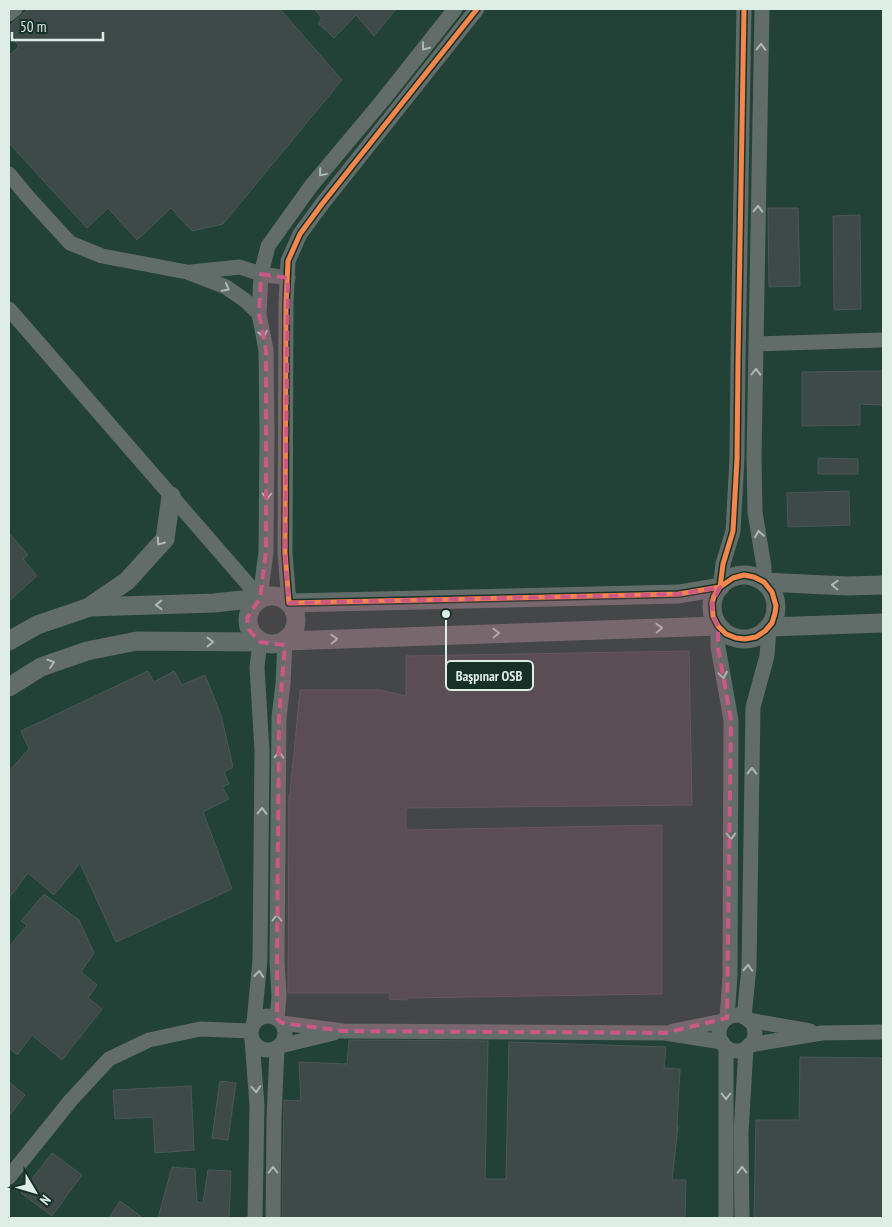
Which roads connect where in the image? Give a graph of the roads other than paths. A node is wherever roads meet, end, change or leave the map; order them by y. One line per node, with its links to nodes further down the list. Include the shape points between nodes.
1 (15, 9): 6 (street)
2 (455, 9): 8 (street, one-way to 8, via 311,186)
3 (478, 9): 12 (street, via 300,234 288,261)
4 (744, 9): 20 (street, via 738,459 733,531)
5 (762, 9): 16 (street, one-way to 5)
6 (9, 14)
7 (9, 174): 10 (street, via 70,242 102,256)
8 (268, 246): 9 (street); 11 (street)
9 (240, 268): 10 (street); 11 (street)
10 (187, 272): 14 (street, one-way to 14, via 226,287)
11 (261, 274): 12 (street); 14 (street)
12 (288, 278): 22 (street, via 285,553)
13 (9, 309): 17 (street)
14 (259, 314): 21 (street, one-way to 21, via 266,350 267,433 266,552)
15 (883, 340): 16 (street)
16 (756, 344): 18 (street, one-way to 16, via 755,494)
17 (171, 496): 21 (street); 23 (street, one-way to 23, via 165,539 127,581)
18 (764, 582): 19 (street, one-way to 18); 20 (street, via 744,576 733,578); 26 (street, via 772,592 776,606)
19 (883, 585)
20 (720, 587): 22 (street, via 679,594); 25 (street, via 712,603)
21 (260, 598): 22 (street, via 277,596); 23 (street, one-way to 23); 29 (street, via 253,603 247,618 249,630)
22 (289, 603): 27 (street, via 296,613 296,624)
23 (87, 608): 28 (street, via 37,625)
24 (883, 623): 26 (street)
25 (718, 626): 26 (street, via 726,634 745,639 756,637); 27 (street, one-way to 25); 32 (street, one-way to 32, via 718,647 731,720 730,966)
26 (769, 627): 31 (street, one-way to 26, via 753,707 767,656)
27 (285, 640): 29 (street, via 274,644); 33 (street, one-way to 27, via 277,951 279,717)
28 (9, 641)
29 (260, 642): 30 (street, one-way to 29, via 41,667 86,651 137,641); 34 (street, one-way to 29, via 260,960 262,751 257,667)
30 (9, 687)
31 (746, 1018): 32 (street, via 733,1015); 38 (street); 41 (street, via 753,1025 754,1032)
32 (725, 1019): 37 (street); 39 (street, via 719,1032)
33 (280, 1021): 34 (street, via 273,1016 263,1017); 35 (street); 40 (street, via 285,1037)
34 (252, 1031): 40 (street, via 255,1045 260,1049); 42 (street, via 200,1030 149,1040 109,1059); 43 (street, one-way to 43, via 257,1105)
35 (343, 1031): 37 (street); 40 (street)
36 (883, 1032): 38 (street)
37 (664, 1033): 39 (street)
38 (822, 1033): 41 (street)
39 (724, 1044): 41 (street, via 731,1050); 45 (street, one-way to 45)
40 (278, 1047): 44 (street, one-way to 40)
41 (748, 1047): 46 (street, one-way to 41, via 741,1132)
42 (9, 1177)
43 (255, 1218)
44 (273, 1218)
45 (726, 1218)
46 (742, 1218)

